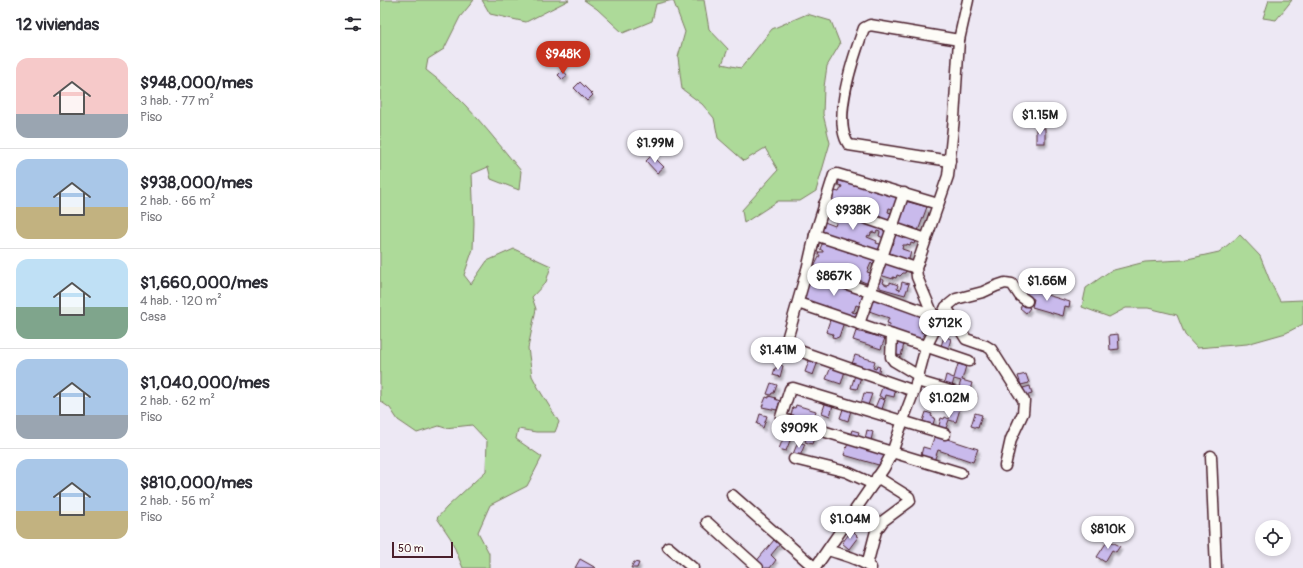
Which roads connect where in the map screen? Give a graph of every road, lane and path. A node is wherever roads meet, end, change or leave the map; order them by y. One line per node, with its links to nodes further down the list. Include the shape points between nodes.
1 (968, 0): 2 (street)
2 (959, 40): 3 (street); 3 (street, via 866,26 851,63 842,123 849,146)
3 (950, 161): 6 (street, via 948,176)
4 (904, 193): 5 (street, via 837,174 834,175); 6 (street); 7 (street)
5 (824, 204): 7 (street); 8 (street)
6 (938, 204): 9 (street)
7 (892, 227): 9 (street); 10 (street)
8 (815, 236): 10 (street); 12 (street)
9 (926, 239): 11 (street)
10 (883, 257): 11 (street); 13 (street)
11 (916, 268): 17 (street, via 917,277)
12 (807, 270): 13 (street); 15 (street)
13 (870, 292): 17 (street); 18 (street)
14 (1027, 301): 16 (street, via 1012,284 1005,283 956,299)
15 (798, 303): 18 (street); 22 (street, via 788,336 791,348)
16 (946, 307): 17 (street); 29 (street, via 966,339 991,349 1024,401 1023,413 1011,439)
17 (936, 316): 20 (street)
18 (859, 324): 19 (street)
19 (892, 335): 20 (street); 22 (street, via 891,357)
20 (926, 347): 21 (street); 22 (street)
21 (969, 361)
22 (917, 383): 23 (street); 24 (street)
23 (971, 397)
24 (903, 420): 25 (street); 26 (street); 26 (street, via 790,389 781,416 783,419)
25 (945, 434)
26 (892, 453): 30 (street); 31 (street)
27 (1211, 456): 40 (street)
28 (794, 459): 31 (street)
29 (1005, 466)
30 (961, 473)
31 (875, 481): 35 (street); 36 (street, via 909,498 910,501 883,521 876,531)
32 (732, 495): 39 (street)
33 (707, 522): 38 (street)
34 (668, 547): 37 (street)
35 (828, 550): 36 (street); 39 (street)
36 (869, 566)
37 (693, 568)
38 (758, 568)
39 (815, 568)
40 (1216, 568)

